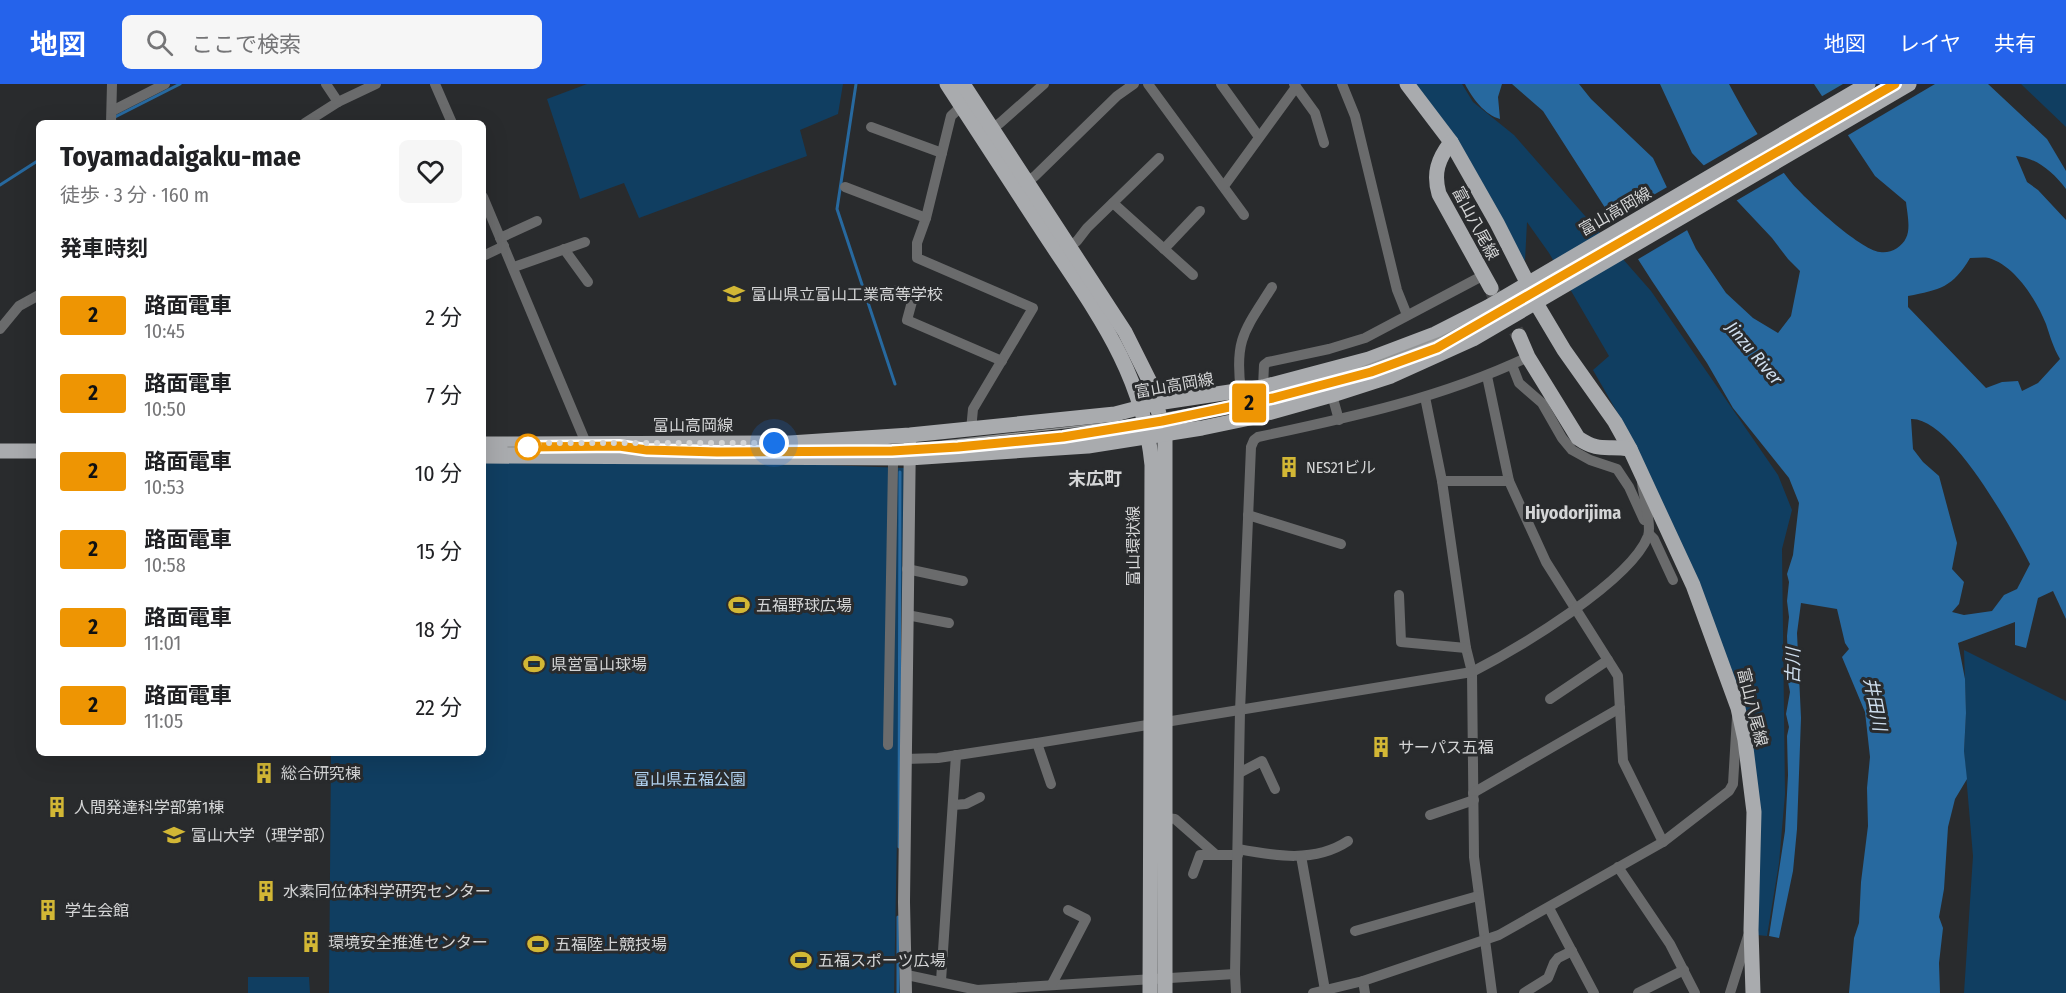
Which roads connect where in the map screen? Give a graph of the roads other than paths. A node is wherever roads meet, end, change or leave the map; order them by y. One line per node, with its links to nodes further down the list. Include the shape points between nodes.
1 (112, 84): 19 (street)
2 (165, 84): 19 (street)
3 (326, 84): 17 (street)
4 (376, 84): 17 (street)
5 (435, 84): 22 (street)
6 (947, 84): 18 (main road, 富山環状線)
7 (963, 84): 18 (main road, 富山環状線)
8 (1044, 84): 24 (street)
9 (1134, 84): 30 (street)
10 (1148, 84): 31 (street)
11 (1221, 84): 25 (street)
12 (1342, 84): 54 (street, via 1355,116 1397,290)
13 (1407, 84): 26 (main road, 富山八尾線)
14 (1868, 84): 49 (main road, 富山高岡線)
15 (1909, 84): 53 (main road, 富山高岡線)
16 (1295, 86): 25 (street); 27 (street, via 1315,112)
17 (338, 102): 21 (street)
18 (967, 102): 24 (main road, 富山環状線); 28 (street, via 951,116)
19 (112, 111): 20 (street)
20 (111, 120)
21 (310, 120)
22 (451, 120)
23 (871, 128): 28 (street)
24 (987, 132): 30 (main road, 富山環状線)
25 (1259, 137): 31 (street)
26 (1451, 142): 48 (main road, 富山八尾線, via 1438,164 1436,185); 49 (main road, 富山八尾線)
27 (1324, 143)
28 (942, 153): 37 (street)
29 (1160, 158): 33 (street)
30 (1022, 186): 43 (main road, 富山環状線)
31 (1224, 186): 36 (street)
32 (845, 187): 37 (street)
33 (1113, 203): 42 (street); 43 (street)
34 (486, 204): 39 (street)
35 (1200, 211): 42 (street)
36 (1244, 215)
37 (926, 218): 58 (street, via 916,258 1033,308)
38 (537, 221): 39 (street)
39 (502, 242): 44 (street); 45 (street)
40 (585, 242): 41 (street)
41 (564, 249): 45 (street); 47 (street)
42 (1164, 249): 46 (street)
43 (1064, 250): 65 (main road, 富山環状線, via 1125,332); 66 (main road, 富山環状線, via 1121,355)
44 (486, 254)
45 (514, 267): 72 (street)
46 (1192, 275)
47 (588, 282)
48 (1487, 282): 54 (street)
49 (1531, 282): 61 (main road, 富山高岡線, via 1435,334 1369,359)
50 (1272, 287): 62 (street, via 1239,345)
51 (895, 290): 58 (street, via 913,298 907,320)
52 (36, 297): 55 (street, via 19,306)
53 (1540, 301): 63 (main road, 富山高岡線, via 1444,353); 74 (main road, 富山八尾線, via 1564,350)
54 (1407, 315): 61 (street, via 1353,343 1268,362 1264,365)
55 (0, 329)
56 (1519, 336): 57 (main road)
57 (1528, 357): 59 (street); 74 (main road, via 1578,438 1604,449)
58 (1002, 361): 68 (street, via 973,409)
59 (1512, 365): 60 (street); 84 (street, via 1519,383 1542,403 1572,450 1617,469)
60 (1487, 376): 64 (street); 82 (street)
61 (1263, 387): 62 (main road, 富山高岡線)
62 (1241, 392): 65 (main road, 富山高岡線)
63 (1332, 395): 67 (street); 70 (main road, 富山高岡線, via 1250,418)
64 (1425, 397): 67 (street); 81 (street)
65 (1157, 404): 66 (main road, 富山高岡線); 70 (main road, 富山環状線)
66 (1142, 407): 68 (main road, 富山高岡線, via 1115,414); 71 (main road, 富山環状線)
67 (1339, 420): 83 (street, via 1254,440)
68 (971, 430): 69 (main road, 富山高岡線)
69 (910, 435): 72 (main road, 富山高岡線, via 774,443); 78 (street)
70 (1166, 435): 71 (main road, 富山高岡線); 100 (main road, 富山環状線)
71 (1149, 437): 78 (main road, 富山高岡線, via 1088,446); 100 (main road, 富山環状線)
72 (586, 443): 73 (main road, 富山高岡線)
73 (486, 444)
74 (1630, 449): 80 (main road, 富山八尾線)
75 (0, 451): 76 (main road)
76 (36, 451)
77 (486, 456): 78 (main road, 富山高岡線)
78 (909, 458): 86 (street)
79 (893, 465): 102 (street)
80 (1641, 471): 84 (street); 98 (main road, 富山八尾線, via 1693,585)
81 (1442, 481): 82 (street); 93 (street)
82 (1509, 481): 90 (street, via 1546,562)
83 (1248, 515): 85 (street); 99 (street)
84 (1649, 530): 87 (street); 90 (street, via 1640,550 1625,567)
85 (1341, 544)
86 (907, 569): 88 (street); 91 (street)
87 (1673, 580)
88 (963, 581)
89 (1399, 595): 93 (street, via 1401,642)
90 (1575, 610): 94 (street); 95 (street)
91 (907, 615): 92 (street); 104 (street)
92 (949, 623)
93 (1466, 648): 95 (street)
94 (1608, 660): 96 (street); 97 (street, via 1618,676)
95 (1472, 672): 99 (street); 108 (street)
96 (1550, 699)
97 (1620, 708): 108 (street); 114 (street, via 1623,761)
98 (1738, 708): 114 (street, via 1733,784); 123 (main road, 富山八尾線, via 1754,812)
99 (1240, 711): 100 (street); 105 (street)
100 (1158, 724): 101 (street); 112 (main road, 富山環状線); 134 (main road, 富山環状線)
101 (1037, 743): 103 (street); 106 (street)
102 (888, 745)
103 (956, 755): 104 (street); 110 (street)
104 (905, 759): 129 (street)
105 (1239, 773): 107 (street, via 1262,761); 115 (street)
106 (1052, 784)
107 (1275, 789)
108 (1474, 796): 111 (street); 120 (street)
109 (980, 797): 110 (street)
110 (953, 805): 130 (street)
111 (1430, 815)
112 (1166, 818): 116 (street, via 1175,819); 133 (main road, 富山環状線)
113 (1348, 841): 117 (street, via 1335,850)
114 (1662, 842): 118 (street)
115 (1238, 852): 116 (street); 117 (street); 128 (street)
116 (1215, 854): 119 (street, via 1200,855)
117 (1301, 856): 136 (street)
118 (1618, 867): 121 (street); 127 (street)
119 (1193, 874)
120 (1478, 897): 124 (street); 125 (street)
121 (1549, 908): 125 (street); 126 (street)
122 (1068, 910): 132 (street, via 1086,919)
123 (1751, 930): 137 (street); 147 (main road, 富山八尾線)
124 (1355, 931)
125 (1484, 941): 131 (street); 142 (street)
126 (1572, 951): 143 (street, via 1558,958 1548,978); 144 (street)
127 (1684, 970): 145 (street); 146 (street)
128 (1235, 974): 133 (street); 139 (street)
129 (907, 975): 130 (street); 138 (street)
130 (941, 981): 135 (street, via 977,990)
131 (1363, 981): 136 (street); 141 (street)
132 (1052, 984): 134 (street); 135 (street)
133 (1166, 985): 134 (street)
134 (1150, 986)
135 (1031, 989)
136 (1325, 990): 140 (street)
137 (1732, 992)
138 (906, 993)
139 (1236, 993)
140 (1313, 993)
141 (1365, 993)
142 (1492, 993)
143 (1524, 993)
144 (1594, 993)
145 (1638, 993)
146 (1695, 993)
147 (1753, 993)

